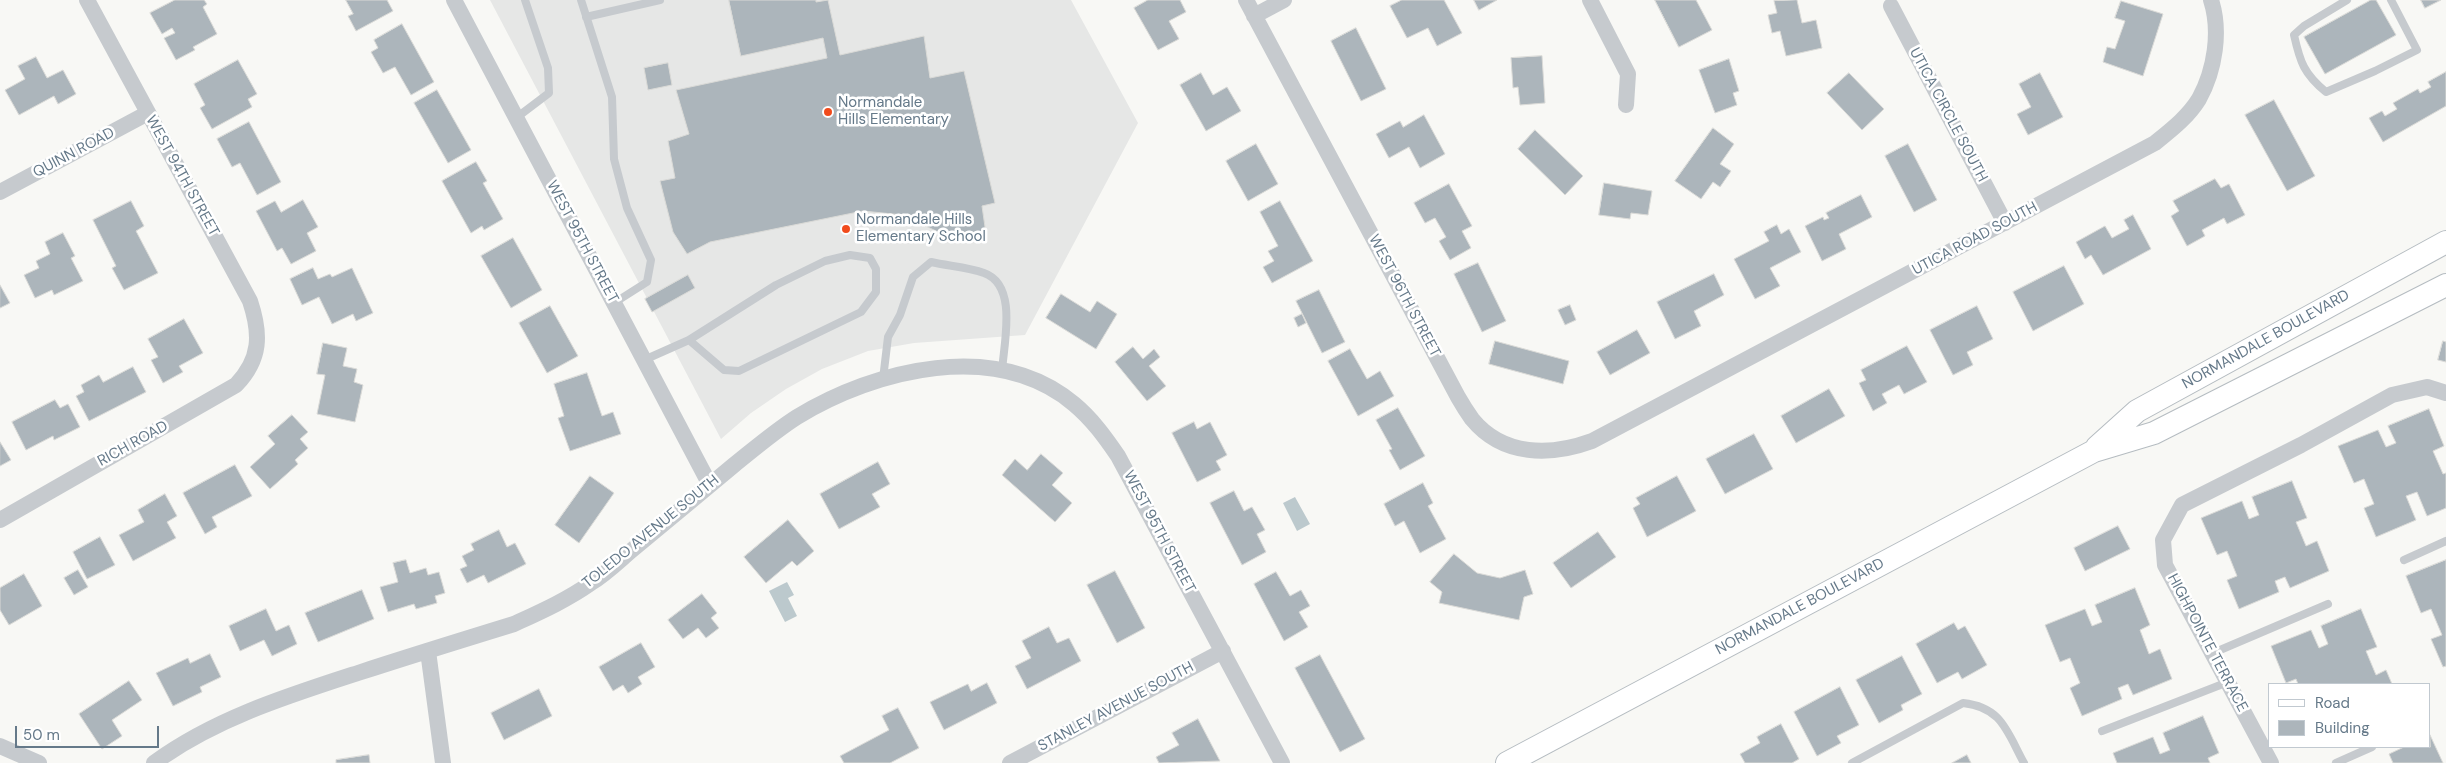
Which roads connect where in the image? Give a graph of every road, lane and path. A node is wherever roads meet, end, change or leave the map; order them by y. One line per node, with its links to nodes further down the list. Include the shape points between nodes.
1 (88, 0): 16 (street, WEST 94TH STREET)
2 (454, 0): 17 (street, WEST 95TH STREET)
3 (525, 0): 17 (lane, via 548,68 549,93)
4 (581, 0): 14 (lane)
5 (660, 0): 14 (lane)
6 (1246, 0): 13 (street, WEST 96TH STREET)
7 (1284, 0): 13 (street)
8 (1590, 0): 15 (street, via 1628,74)
9 (2211, 0): 19 (street, UTICA ROAD SOUTH, via 2216,38 2210,69 2198,99 2180,122 2155,143)
10 (2348, 0): 11 (lane, via 2294,35 2309,78 2326,92 2417,50)
11 (2391, 0)
12 (1891, 6): 19 (street, UTICA CIRCLE SOUTH)
13 (1254, 16): 30 (street, WEST 96TH STREET, via 1473,420 1494,438 1519,448 1545,452 1569,449 1592,440)
14 (586, 17): 22 (lane, via 612,96 614,159 627,208 651,260 647,282)
15 (1626, 106)
16 (148, 113): 18 (street, QUINN ROAD); 24 (street, WEST 94TH STREET, via 250,301 258,338)
17 (516, 118): 22 (street, WEST 95TH STREET)
18 (0, 192)
19 (2005, 223): 30 (street, UTICA ROAD SOUTH)
20 (2446, 242): 31 (main road, NORMANDALE BOULEVARD, via 2137,411)
21 (2446, 284): 31 (main road, NORMANDALE BOULEVARD, via 2154,433)
22 (614, 303): 25 (street, WEST 95TH STREET)
23 (689, 340): 23 (lane, via 724,370 739,371 862,312 876,292 876,269 870,258 850,255 825,261 776,285); 25 (lane)
24 (254, 358): 33 (street, RICH ROAD, via 247,373 222,394)
25 (644, 360): 32 (street, WEST 95TH STREET)
26 (976, 367): 27 (street, WEST 95TH STREET); 28 (street, TOLEDO AVENUE SOUTH, via 929,369)
27 (1002, 371): 28 (lane, via 1007,300 1000,283 985,273 931,262 913,278 888,337); 38 (street, WEST 95TH STREET, via 1043,384 1074,403 1098,427 1118,456)
28 (883, 379): 32 (street, TOLEDO AVENUE SOUTH, via 838,395 796,418)
29 (2446, 393): 39 (street, HIGHPOINTE TERRACE, via 2427,387 2392,395 2182,505 2163,540 2165,565)
30 (1648, 411)
31 (2094, 451): 49 (main road, NORMANDALE BOULEVARD)
32 (710, 485): 37 (street, TOLEDO AVENUE SOUTH, via 584,588 514,624)
33 (0, 520)
34 (2446, 541): 35 (lane)
35 (2404, 560)
36 (2328, 604): 39 (lane)
37 (428, 651): 45 (street, TOLEDO AVENUE SOUTH, via 261,706 190,740); 46 (street)
38 (1223, 651): 47 (street, STANLEY AVENUE SOUTH); 48 (street, WEST 95TH STREET)
39 (2213, 653): 40 (street, HIGHPOINTE TERRACE)
40 (2228, 682): 41 (lane); 52 (street, HIGHPOINTE TERRACE)
41 (2102, 731)
42 (0, 746): 44 (street)
43 (2370, 748): 53 (lane)
44 (39, 763)
45 (154, 763)
46 (443, 763)
47 (1010, 763)
48 (1282, 763)
49 (1507, 763)
50 (1852, 763): 51 (lane, via 1963,703 1979,705 1995,714)
51 (2024, 763)
52 (2271, 763)
53 (2336, 763)

